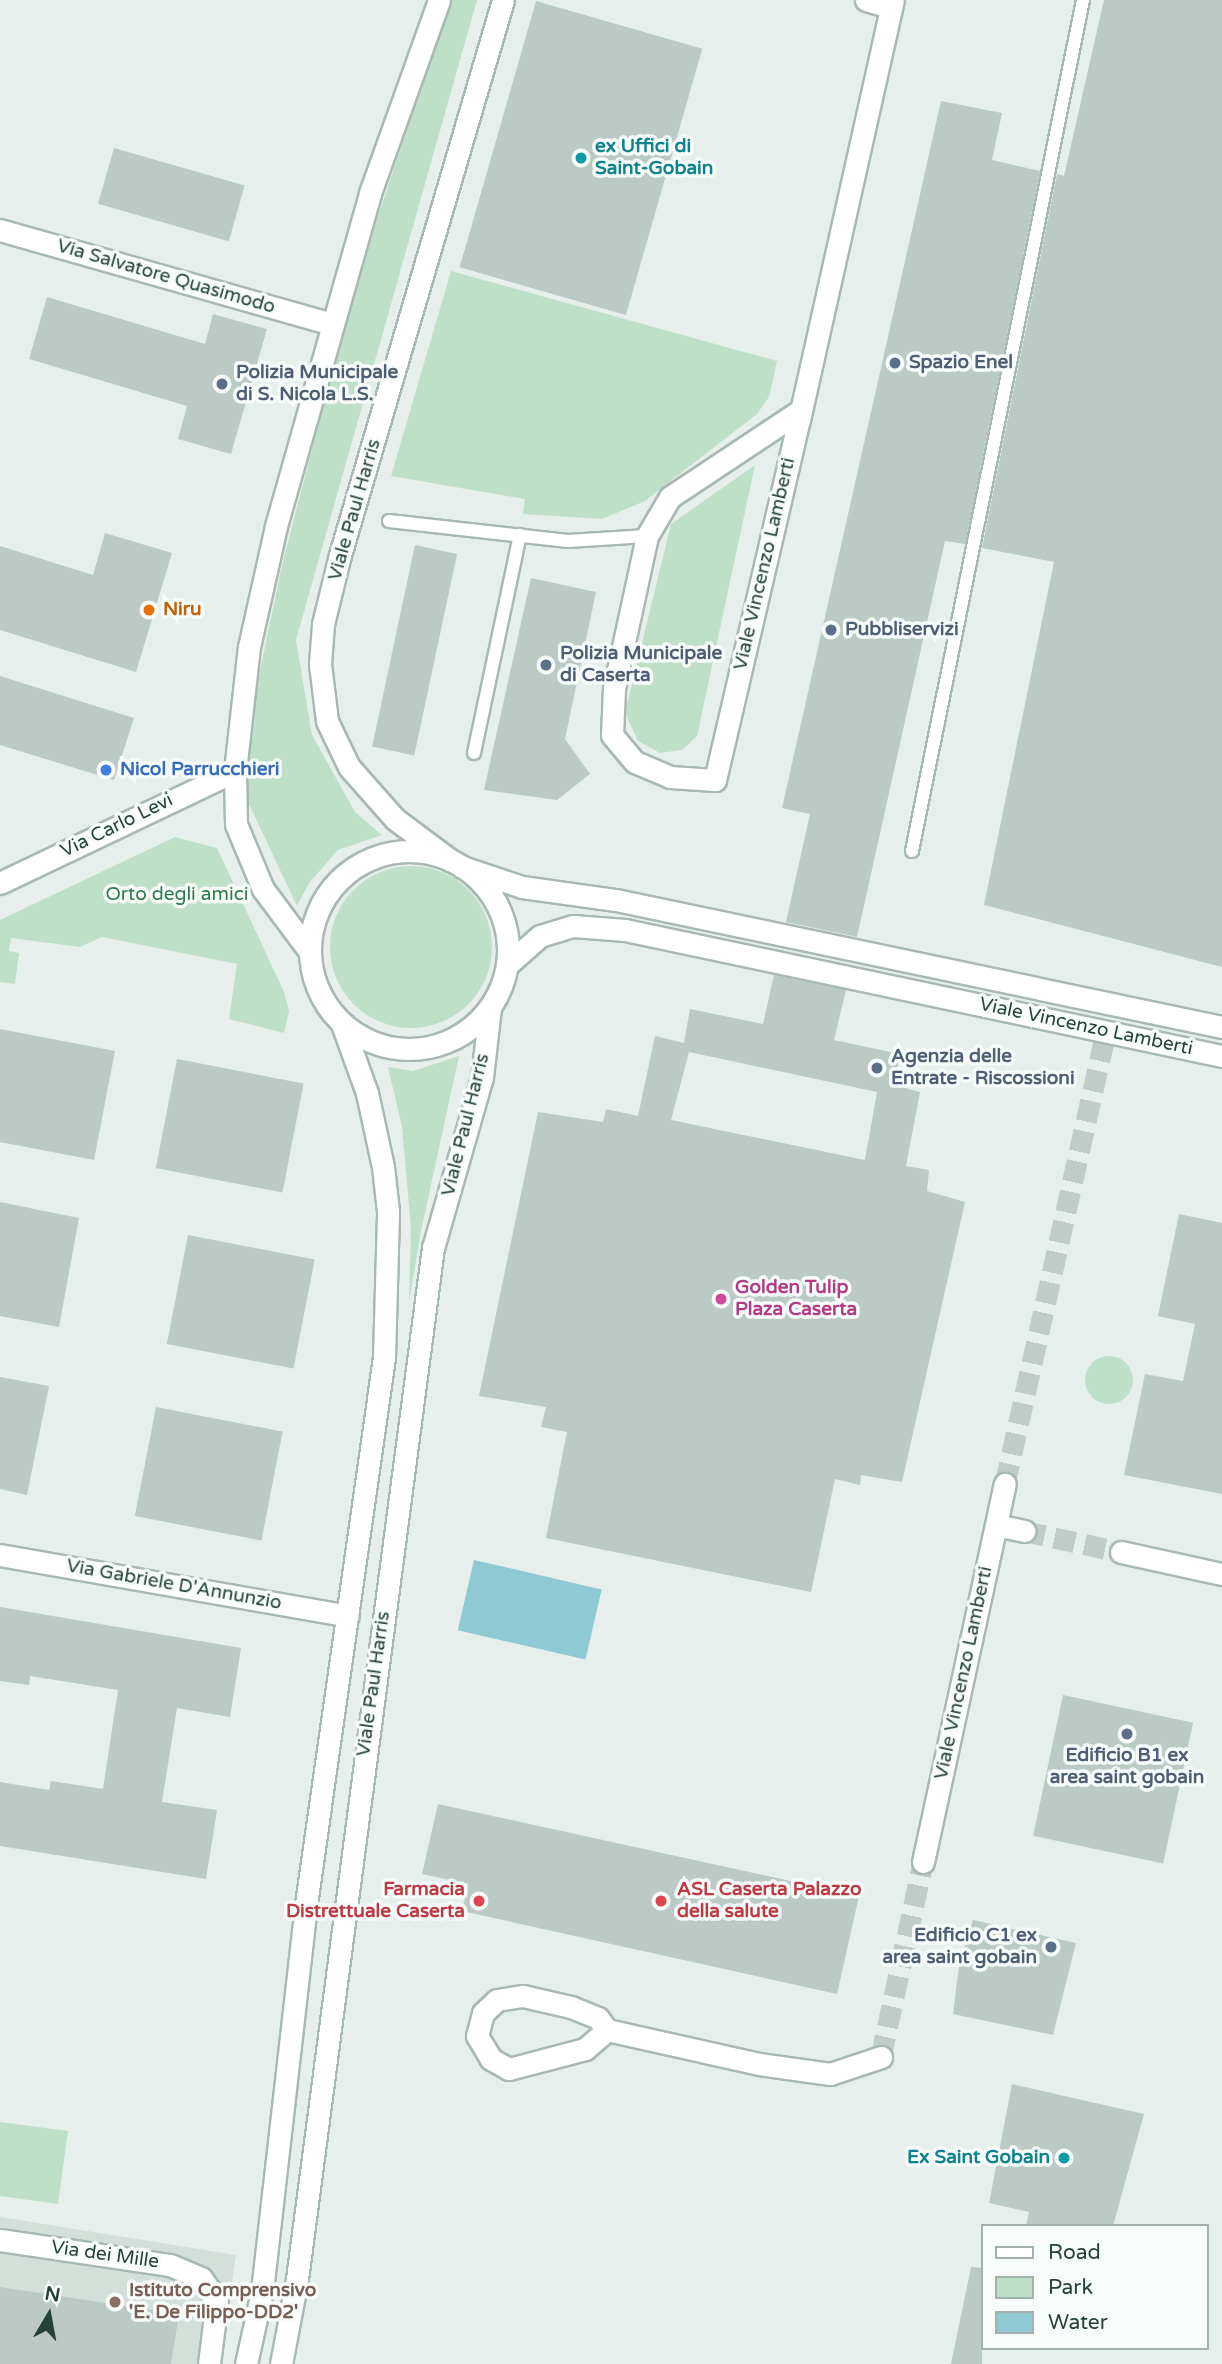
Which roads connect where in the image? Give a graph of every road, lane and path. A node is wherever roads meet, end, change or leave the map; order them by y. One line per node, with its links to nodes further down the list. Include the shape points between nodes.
1 (439, 0): 7 (street, via 370,193)
2 (503, 0): 15 (street, Viale Paul Harris, via 340,555 323,624 320,664 327,721 349,767 395,819)
3 (866, 0): 5 (street)
4 (1083, 0): 14 (lane)
5 (892, 3): 8 (street, Viale Vincenzo Lamberti)
6 (0, 230): 7 (street, Via Salvatore Quasimodo)
7 (332, 324): 13 (street, via 276,526 249,647)
8 (801, 410): 11 (street, Viale Vincenzo Lamberti, via 670,498); 11 (street, Viale Vincenzo Lamberti, via 715,780 670,777 635,762 612,736 614,688)
9 (389, 521): 10 (lane)
10 (520, 535): 11 (lane, via 568,541); 12 (lane)
11 (647, 536)
12 (474, 753)
13 (235, 771): 16 (street, Via Carlo Levi); 17 (street, via 236,824 263,889)
14 (912, 850)
15 (456, 863): 17 (street, Viale Paul Harris, via 422,852 394,853 367,861 343,876 325,898 313,924); 18 (street, Viale Paul Harris, via 487,890 504,920); 21 (street, Viale Vincenzo Lamberti, via 522,887 615,900)
16 (0, 883)
17 (310, 952): 20 (street, Viale Paul Harris, via 314,979)
18 (508, 965): 19 (street, Viale Paul Harris); 22 (street, Viale Vincenzo Lamberti, via 540,936 562,929 625,930)
19 (490, 1008): 20 (street, Viale Paul Harris, via 467,1031 426,1047 404,1049 371,1042); 36 (street, Viale Paul Harris, via 482,1077 433,1248 299,2266)
20 (342, 1024): 29 (street, Viale Paul Harris, via 367,1093 388,1210 384,1357)
21 (1222, 1027)
22 (1222, 1056)
23 (1005, 1484): 24 (street, Viale Vincenzo Lamberti)
24 (996, 1525): 25 (street); 30 (street, Viale Vincenzo Lamberti)
25 (1024, 1531)
26 (1121, 1552): 28 (street)
27 (0, 1555): 29 (street, Via Gabriele D'Annunzio)
28 (1222, 1574)
29 (348, 1616): 35 (street, Viale Paul Harris, via 304,1924 262,2291)
30 (923, 1862)
31 (607, 2030): 31 (street, via 598,2018 571,2007 523,1996 497,2000 483,2013 477,2036 491,2059 509,2068 585,2049); 32 (street, via 759,2064 830,2074)
32 (881, 2057)
33 (0, 2240): 34 (street, Via dei Mille, via 170,2265 201,2278 217,2301)
34 (209, 2364)
35 (246, 2364)
36 (281, 2364)

